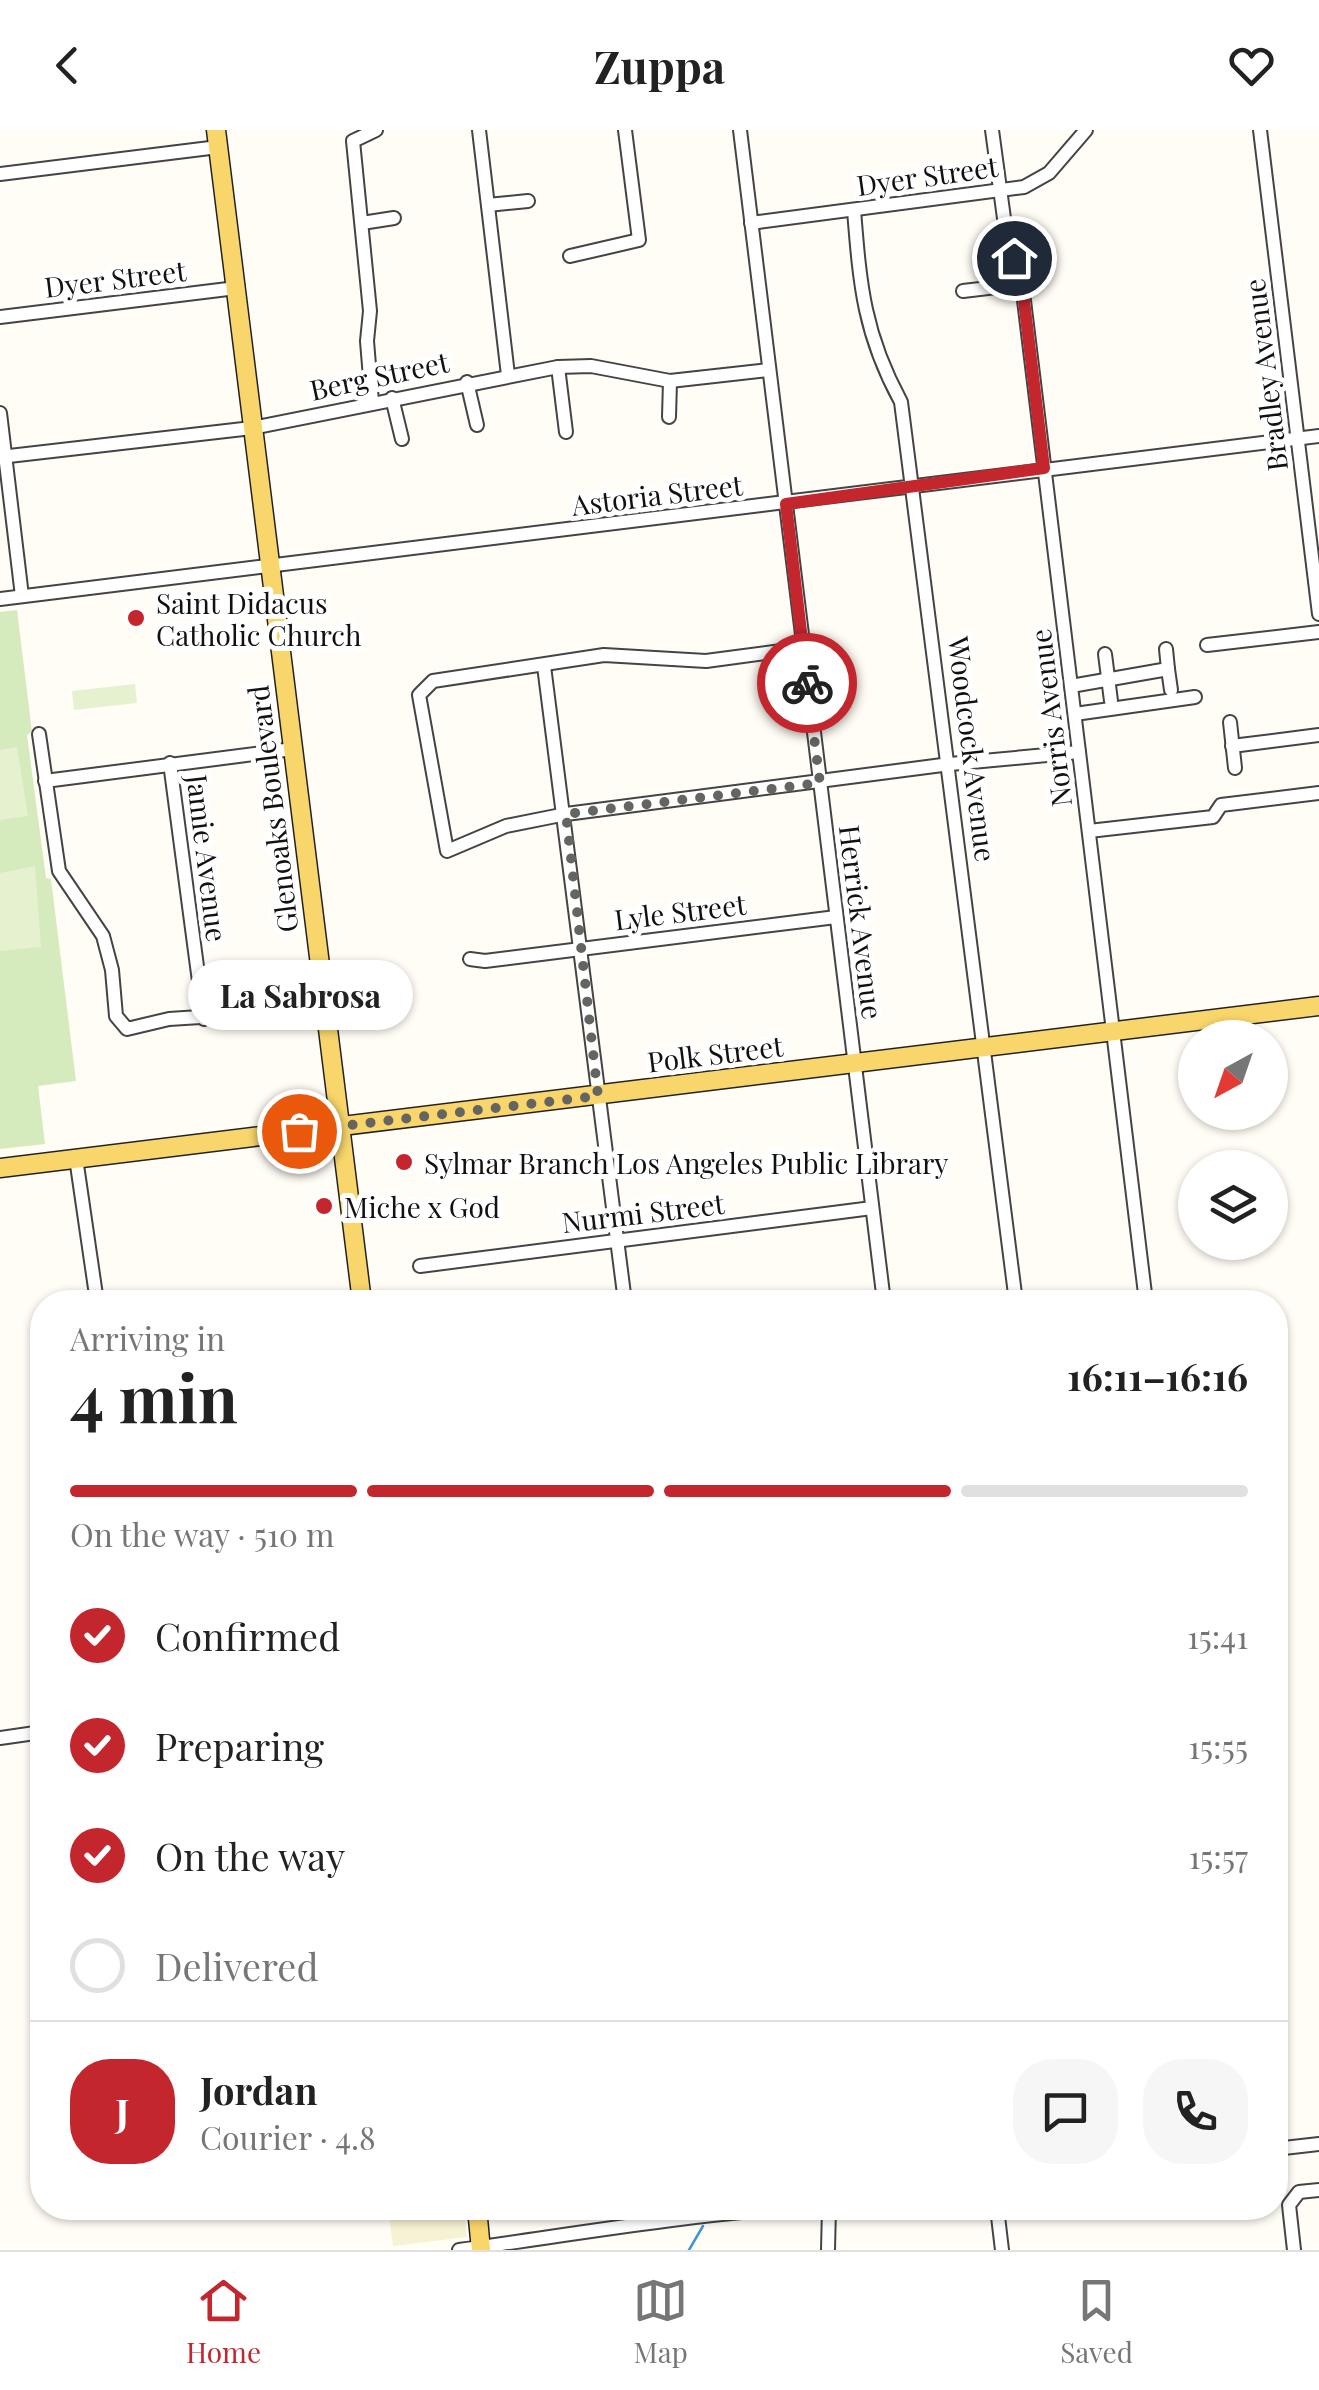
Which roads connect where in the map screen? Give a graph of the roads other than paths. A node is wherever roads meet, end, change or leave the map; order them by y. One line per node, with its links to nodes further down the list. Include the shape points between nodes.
1 (376, 130): 15 (street, via 353,141)
2 (480, 130): 12 (street)
3 (624, 130): 17 (street, via 638,240)
4 (740, 130): 16 (street, Herrick Avenue)
5 (992, 130): 10 (street, Norris Avenue)
6 (1086, 130): 10 (street, Dyer Street, via 1050,173)
7 (1260, 130): 35 (street, Bradley Avenue)
8 (217, 138): 9 (street); 19 (main road, Glenoaks Boulevard)
9 (0, 174)
10 (1000, 191): 13 (street, Dyer Street); 18 (street, Norris Avenue)
11 (528, 200): 12 (street)
12 (488, 204): 24 (street)
13 (854, 210): 16 (street, Dyer Street); 39 (street, Woodcock Avenue, via 876,355 901,402)
14 (394, 218): 15 (street)
15 (362, 223): 28 (street)
16 (751, 223): 23 (street, Herrick Avenue)
17 (570, 256)
18 (1022, 284): 20 (street); 38 (street, Norris Avenue)
19 (236, 288): 21 (street, Dyer Street); 32 (main road, Glenoaks Boulevard)
20 (963, 291)
21 (0, 317)
22 (558, 367): 24 (street, Berg Street); 25 (street, Berg Street, via 591,366); 33 (street)
23 (769, 370): 25 (street, Berg Street); 40 (street, Herrick Avenue)
24 (508, 375): 26 (street, Berg Street)
25 (670, 381): 30 (street)
26 (468, 382): 27 (street, Berg Street); 31 (street)
27 (392, 398): 28 (street, Berg Street); 36 (street)
28 (372, 402): 32 (street, Berg Street)
29 (0, 414): 37 (street)
30 (669, 416)
31 (477, 425)
32 (252, 428): 37 (street, Berg Street); 41 (main road, Glenoaks Boulevard)
33 (566, 432)
34 (1319, 436): 35 (street, Astoria Street)
35 (1298, 438): 38 (street, Astoria Street); 44 (street, Bradley Avenue)
36 (402, 439)
37 (3, 457): 42 (street)
38 (1044, 468): 39 (street, Astoria Street); 53 (street, Norris Avenue)
39 (914, 486): 40 (street, Astoria Street); 65 (street, Woodcock Avenue)
40 (786, 504): 41 (street, Astoria Street); 47 (street, Herrick Avenue)
41 (270, 566): 42 (street, Astoria Street); 62 (main road, Glenoaks Boulevard)
42 (22, 596): 43 (street, Astoria Street)
43 (0, 599)
44 (1319, 614)
45 (1319, 632): 46 (street)
46 (1207, 645)
47 (803, 648): 50 (street, via 706,661 604,656); 68 (street, Herrick Avenue)
48 (1166, 649): 51 (street)
49 (1106, 654): 52 (street)
50 (544, 666): 70 (street); 70 (street, via 434,681 419,695 447,851 506,826)
51 (1168, 669): 52 (street); 54 (street)
52 (1109, 683): 53 (street); 56 (street)
53 (1071, 686): 57 (street, Norris Avenue)
54 (1171, 690)
55 (1195, 697): 57 (street)
56 (1111, 701)
57 (1075, 714): 63 (street, Norris Avenue)
58 (1230, 722): 61 (street)
59 (39, 734): 67 (street)
60 (1319, 735): 61 (street)
61 (1232, 746): 66 (street)
62 (292, 750): 64 (street); 76 (main road, Glenoaks Boulevard)
63 (1079, 752): 65 (street); 71 (street, Norris Avenue)
64 (170, 762): 67 (street); 77 (street, Jamie Avenue)
65 (950, 764): 68 (street); 79 (street, Woodcock Avenue)
66 (1234, 768)
67 (45, 781): 77 (street, via 59,871 103,936 116,1016 126,1029)
68 (820, 783): 70 (street); 72 (street, Herrick Avenue)
69 (1319, 793): 71 (street, via 1221,805 1213,817)
70 (566, 814): 73 (street)
71 (1089, 831): 78 (street, Norris Avenue)
72 (836, 917): 73 (street, Lyle Street); 80 (street, Herrick Avenue)
73 (582, 948): 74 (street, Lyle Street); 81 (street)
74 (470, 959)
75 (1319, 1006): 78 (main road, Polk Street)
76 (324, 1009): 77 (street); 82 (main road, Glenoaks Boulevard)
77 (204, 1019)
78 (1110, 1032): 79 (main road, Polk Street); 93 (street, Norris Avenue)
79 (984, 1046): 80 (main road, Polk Street); 92 (street, Woodcock Avenue)
80 (855, 1062): 81 (main road, Polk Street); 85 (street, Herrick Avenue)
81 (598, 1096): 82 (main road, Polk Street); 86 (street)
82 (340, 1126): 83 (main road, Polk Street); 89 (main road, Glenoaks Boulevard)
83 (76, 1158): 84 (main road, Polk Street); 88 (street)
84 (0, 1168)
85 (872, 1208): 86 (street, Nurmi Street); 91 (street, Herrick Avenue)
86 (618, 1240): 87 (street, Nurmi Street); 90 (street)
87 (420, 1266)
88 (95, 1290)
89 (360, 1290)
90 (624, 1290)
91 (882, 1290)
92 (1014, 1290)
93 (1144, 1290)
94 (30, 1734): 95 (street)
95 (0, 1738)
96 (1319, 2144): 97 (street)
97 (1288, 2148)
98 (1319, 2190): 107 (street, via 1299,2192 1289,2205)
99 (479, 2220): 103 (main road)
100 (650, 2220): 103 (street)
101 (829, 2220): 105 (street)
102 (998, 2220): 106 (street)
103 (481, 2248): 104 (street)
104 (459, 2250)
105 (828, 2250)
106 (1002, 2250)
107 (1294, 2250)

